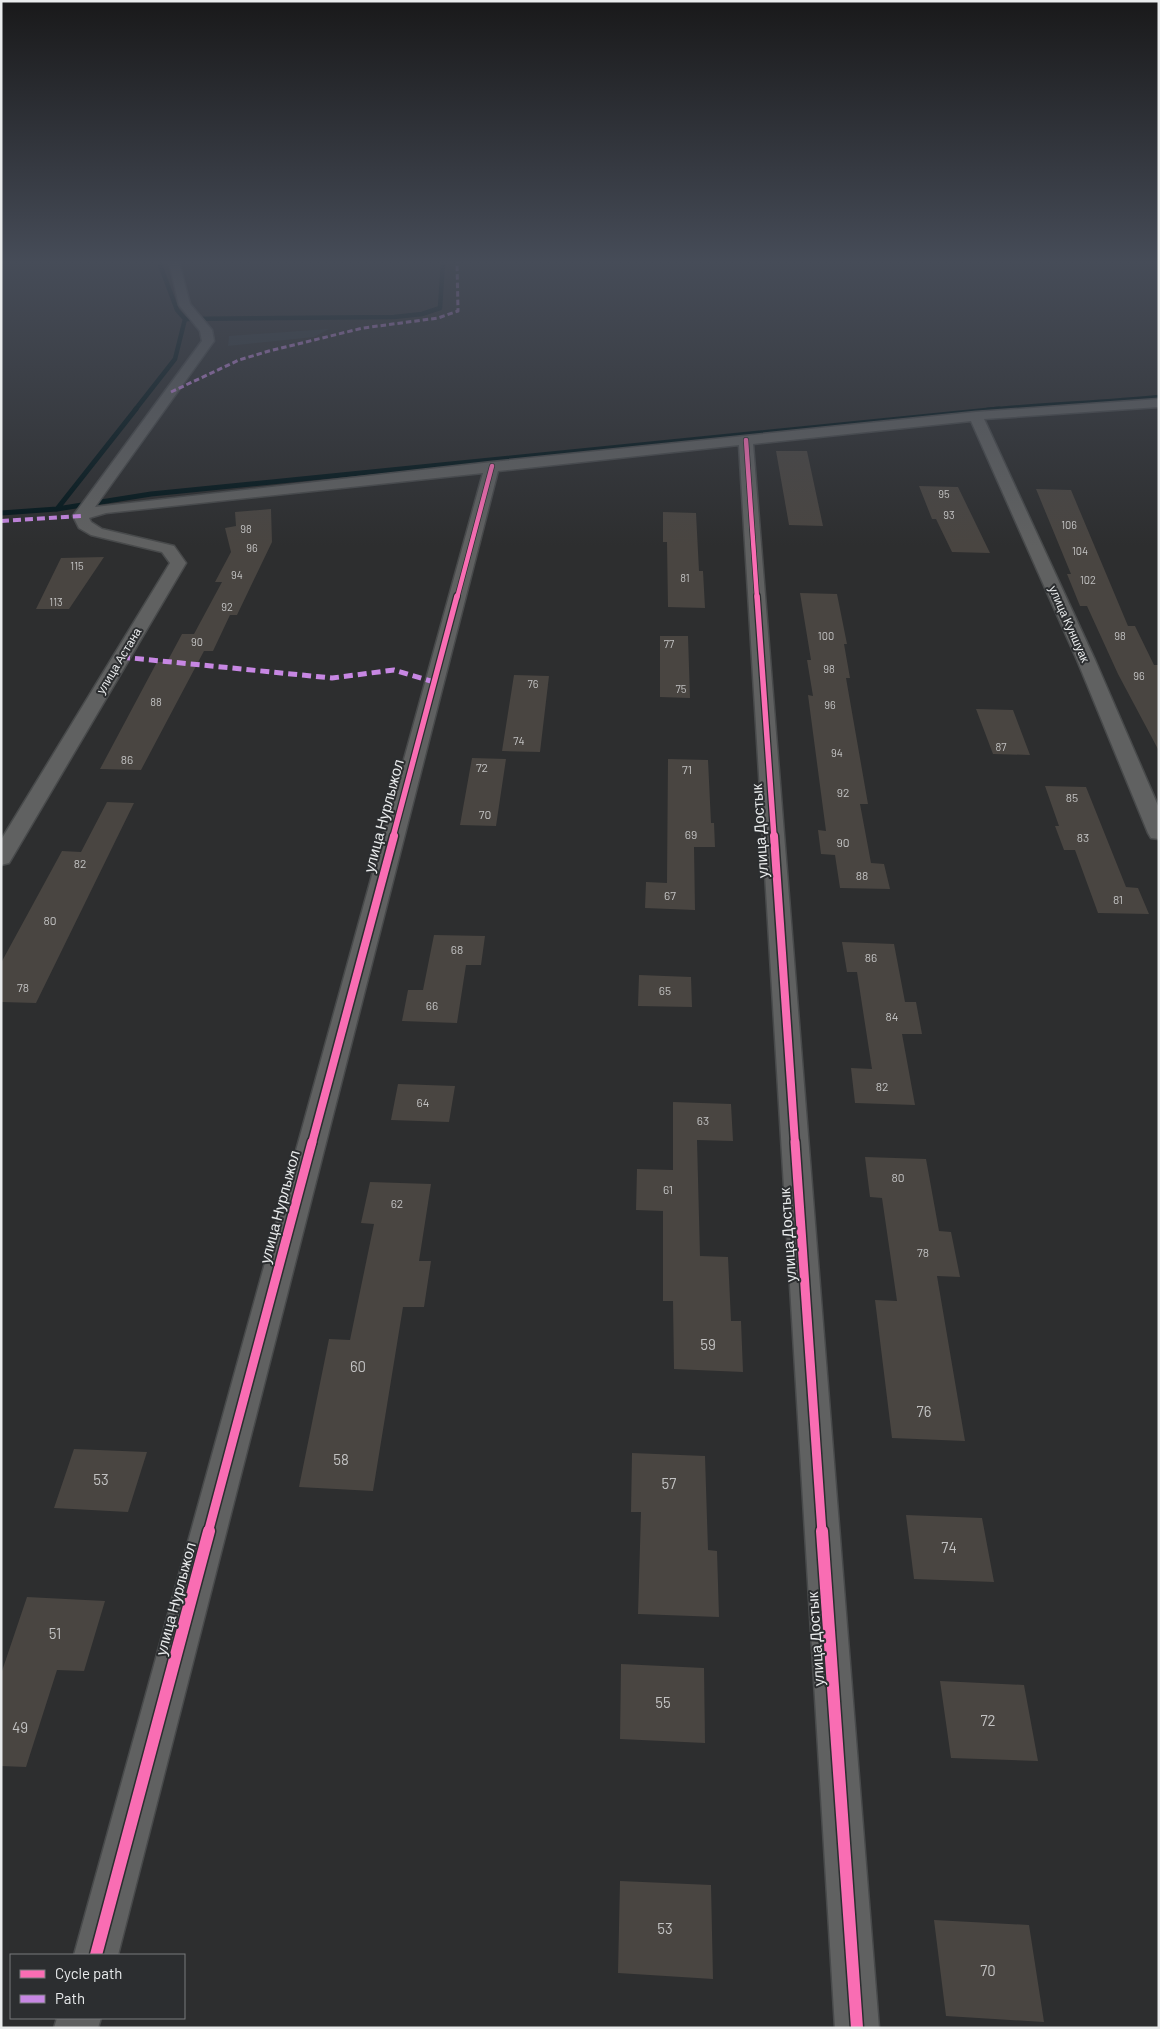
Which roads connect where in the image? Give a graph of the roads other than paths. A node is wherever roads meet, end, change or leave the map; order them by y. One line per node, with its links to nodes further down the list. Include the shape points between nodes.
1 (197, 357): 6 (street)
2 (1159, 403): 3 (street)
3 (976, 416): 4 (street); 7 (street, улица Куншуак, via 1086,660)
4 (746, 440): 5 (street); 10 (street, улица Достык)
5 (492, 466): 6 (street, via 104,509); 9 (street, улица Нурлыжол)
6 (81, 516): 8 (street, улица Астана, via 84,525 97,532 168,549 178,563)
7 (1159, 833)
8 (1, 858)
9 (96, 1954)
10 (857, 2028)

